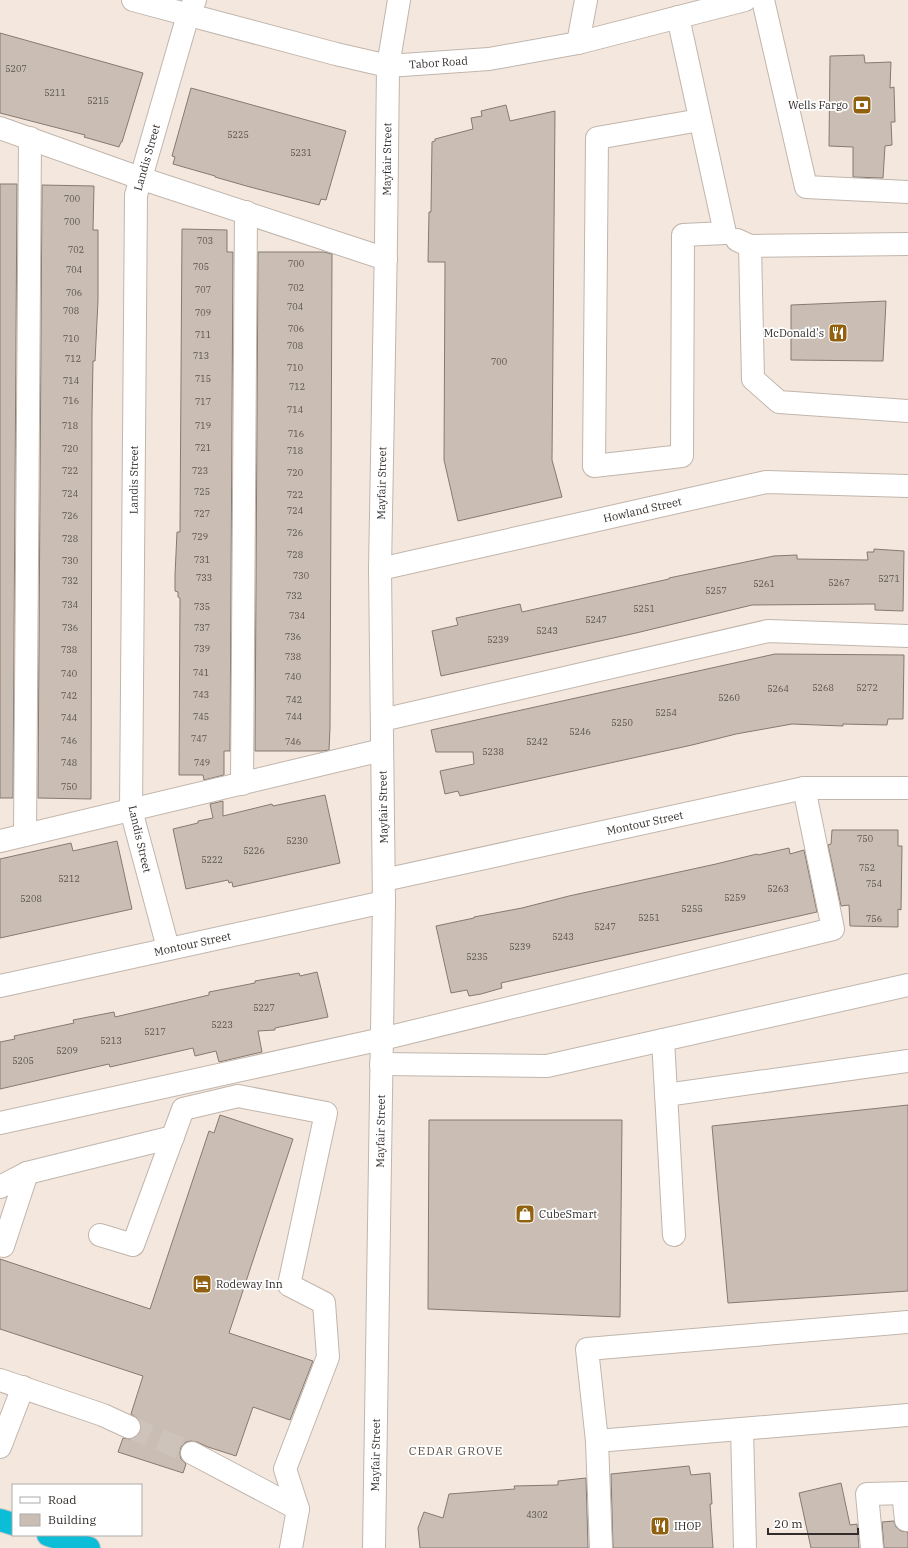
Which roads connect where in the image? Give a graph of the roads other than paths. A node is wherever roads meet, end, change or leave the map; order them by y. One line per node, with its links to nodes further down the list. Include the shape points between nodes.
1 (132, 0): 6 (street, Tabor Road)
2 (399, 0): 9 (street, Mayfair Street)
3 (586, 0): 8 (street)
4 (746, 0): 7 (street, Tabor Road)
5 (763, 0): 14 (street, via 806,187)
6 (191, 7): 9 (street, Tabor Road, via 336,54); 13 (street, Landis Street)
7 (678, 17): 8 (street, Tabor Road); 10 (street)
8 (578, 43): 9 (street, Tabor Road, via 489,59)
9 (388, 66): 19 (street, Mayfair Street)
10 (700, 120): 16 (street); 16 (street, via 597,138 594,466 682,456 683,235)
11 (0, 128): 12 (street)
12 (30, 138): 13 (street); 30 (street)
13 (140, 178): 15 (street); 29 (street, Landis Street, via 136,196)
14 (908, 192)
15 (246, 212): 19 (street); 26 (street)
16 (725, 233): 18 (street)
17 (908, 244): 18 (street)
18 (750, 246): 20 (street, via 753,378 779,402)
19 (386, 259): 22 (street, Mayfair Street)
20 (908, 412)
21 (908, 486): 22 (street, Howland Street, via 766,482)
22 (380, 569): 24 (street, Mayfair Street)
23 (908, 636): 24 (street, via 768,631)
24 (382, 720): 25 (street, Mayfair Street)
25 (382, 750): 26 (street); 32 (street, Mayfair Street)
26 (242, 784): 29 (street)
27 (804, 788): 28 (street, Montour Street); 32 (street, Montour Street); 37 (street, via 833,929)
28 (908, 788)
29 (131, 810): 30 (street); 34 (street, Landis Street)
30 (26, 835): 31 (street)
31 (0, 841)
32 (384, 880): 33 (street, Mayfair Street)
33 (384, 902): 34 (street, Montour Street); 37 (street, Mayfair Street)
34 (168, 948): 35 (street, Montour Street)
35 (0, 986)
36 (908, 986): 38 (street)
37 (382, 1039): 40 (street, Mayfair Street); 42 (street)
38 (663, 1040): 40 (street, via 547,1066); 41 (street)
39 (908, 1061): 41 (street)
40 (381, 1064): 66 (street, Mayfair Street)
41 (666, 1095): 47 (street)
42 (0, 1123)
43 (173, 1136): 44 (street); 46 (street, via 134,1246); 59 (street, via 183,1109 238,1096 326,1113 289,1285 324,1303 328,1357 285,1469)
44 (27, 1173): 45 (street); 48 (street)
45 (0, 1187)
46 (100, 1235)
47 (674, 1235)
48 (3, 1246)
49 (908, 1322): 55 (street, via 587,1349)
50 (0, 1380): 51 (street)
51 (23, 1387): 53 (street, via 103,1414); 56 (street)
52 (908, 1415): 54 (street)
53 (129, 1427)
54 (742, 1429): 55 (street); 68 (street)
55 (597, 1441): 67 (street)
56 (0, 1447)
57 (192, 1453): 59 (street)
58 (905, 1493): 61 (street); 69 (street, via 866,1494)
59 (298, 1509): 65 (street)
60 (0, 1520): 62 (highway)
61 (906, 1520)
62 (12, 1524)
63 (51, 1536): 64 (highway)
64 (89, 1548)
65 (291, 1548)
66 (374, 1548)
67 (600, 1548)
68 (745, 1548)
69 (872, 1548)

